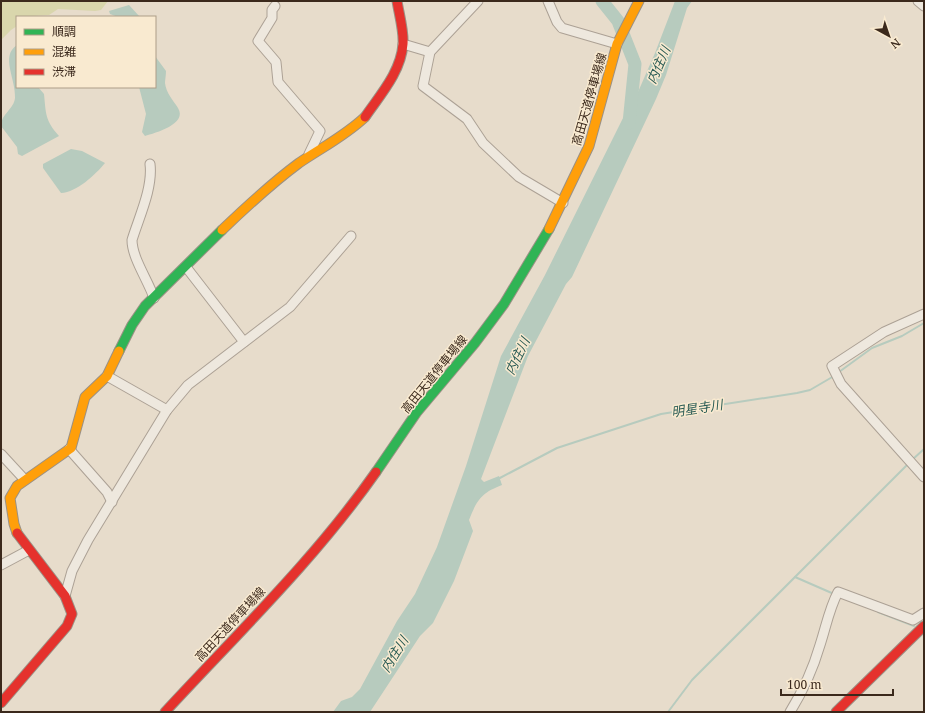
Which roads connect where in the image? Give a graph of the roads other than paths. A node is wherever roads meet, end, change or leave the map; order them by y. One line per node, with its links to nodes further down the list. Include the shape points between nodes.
1 (397, 1): 8 (main road)
2 (478, 1): 10 (street)
3 (548, 1): 9 (street, via 562,28)
4 (918, 1): 7 (street)
5 (635, 3): 9 (main road, 高田天道停車場線)
6 (275, 6): 11 (street, via 272,18 258,41 276,62 276,73 281,87 320,131)
7 (924, 6)
8 (403, 44): 10 (street); 11 (main road, via 395,74 364,118 336,141)
9 (617, 44): 13 (main road, 高田天道停車場線, via 589,146)
10 (430, 52): 13 (street, via 423,86 467,119 483,144 519,177)
11 (308, 158): 15 (main road, via 283,175)
12 (150, 164): 16 (street, via 149,183 132,247)
13 (563, 203): 32 (main road, 高田天道停車場線, via 500,309 417,412 351,507 290,578)
14 (351, 236): 18 (street, via 290,307)
15 (186, 266): 16 (main road); 18 (street)
16 (154, 298): 19 (main road, via 132,325)
17 (924, 314): 23 (street, via 884,332 832,366 841,384)
18 (244, 342): 20 (street, via 188,385)
19 (107, 376): 20 (street); 21 (main road, via 85,397)
20 (167, 410): 25 (street)
21 (69, 449): 24 (main road); 25 (street, via 107,492)
22 (1, 454): 24 (street)
23 (924, 477)
24 (25, 480): 26 (main road, via 17,486 10,498 14,524)
25 (112, 502): 28 (street, via 72,570)
26 (29, 550): 27 (street); 28 (main road)
27 (1, 565)
28 (65, 596): 31 (main road, via 72,614 67,626)
29 (924, 613): 33 (street, via 913,620 838,592 830,606 804,690)
30 (924, 626): 34 (main road)
31 (1, 703)
32 (164, 712)
33 (790, 712)
34 (836, 712)

